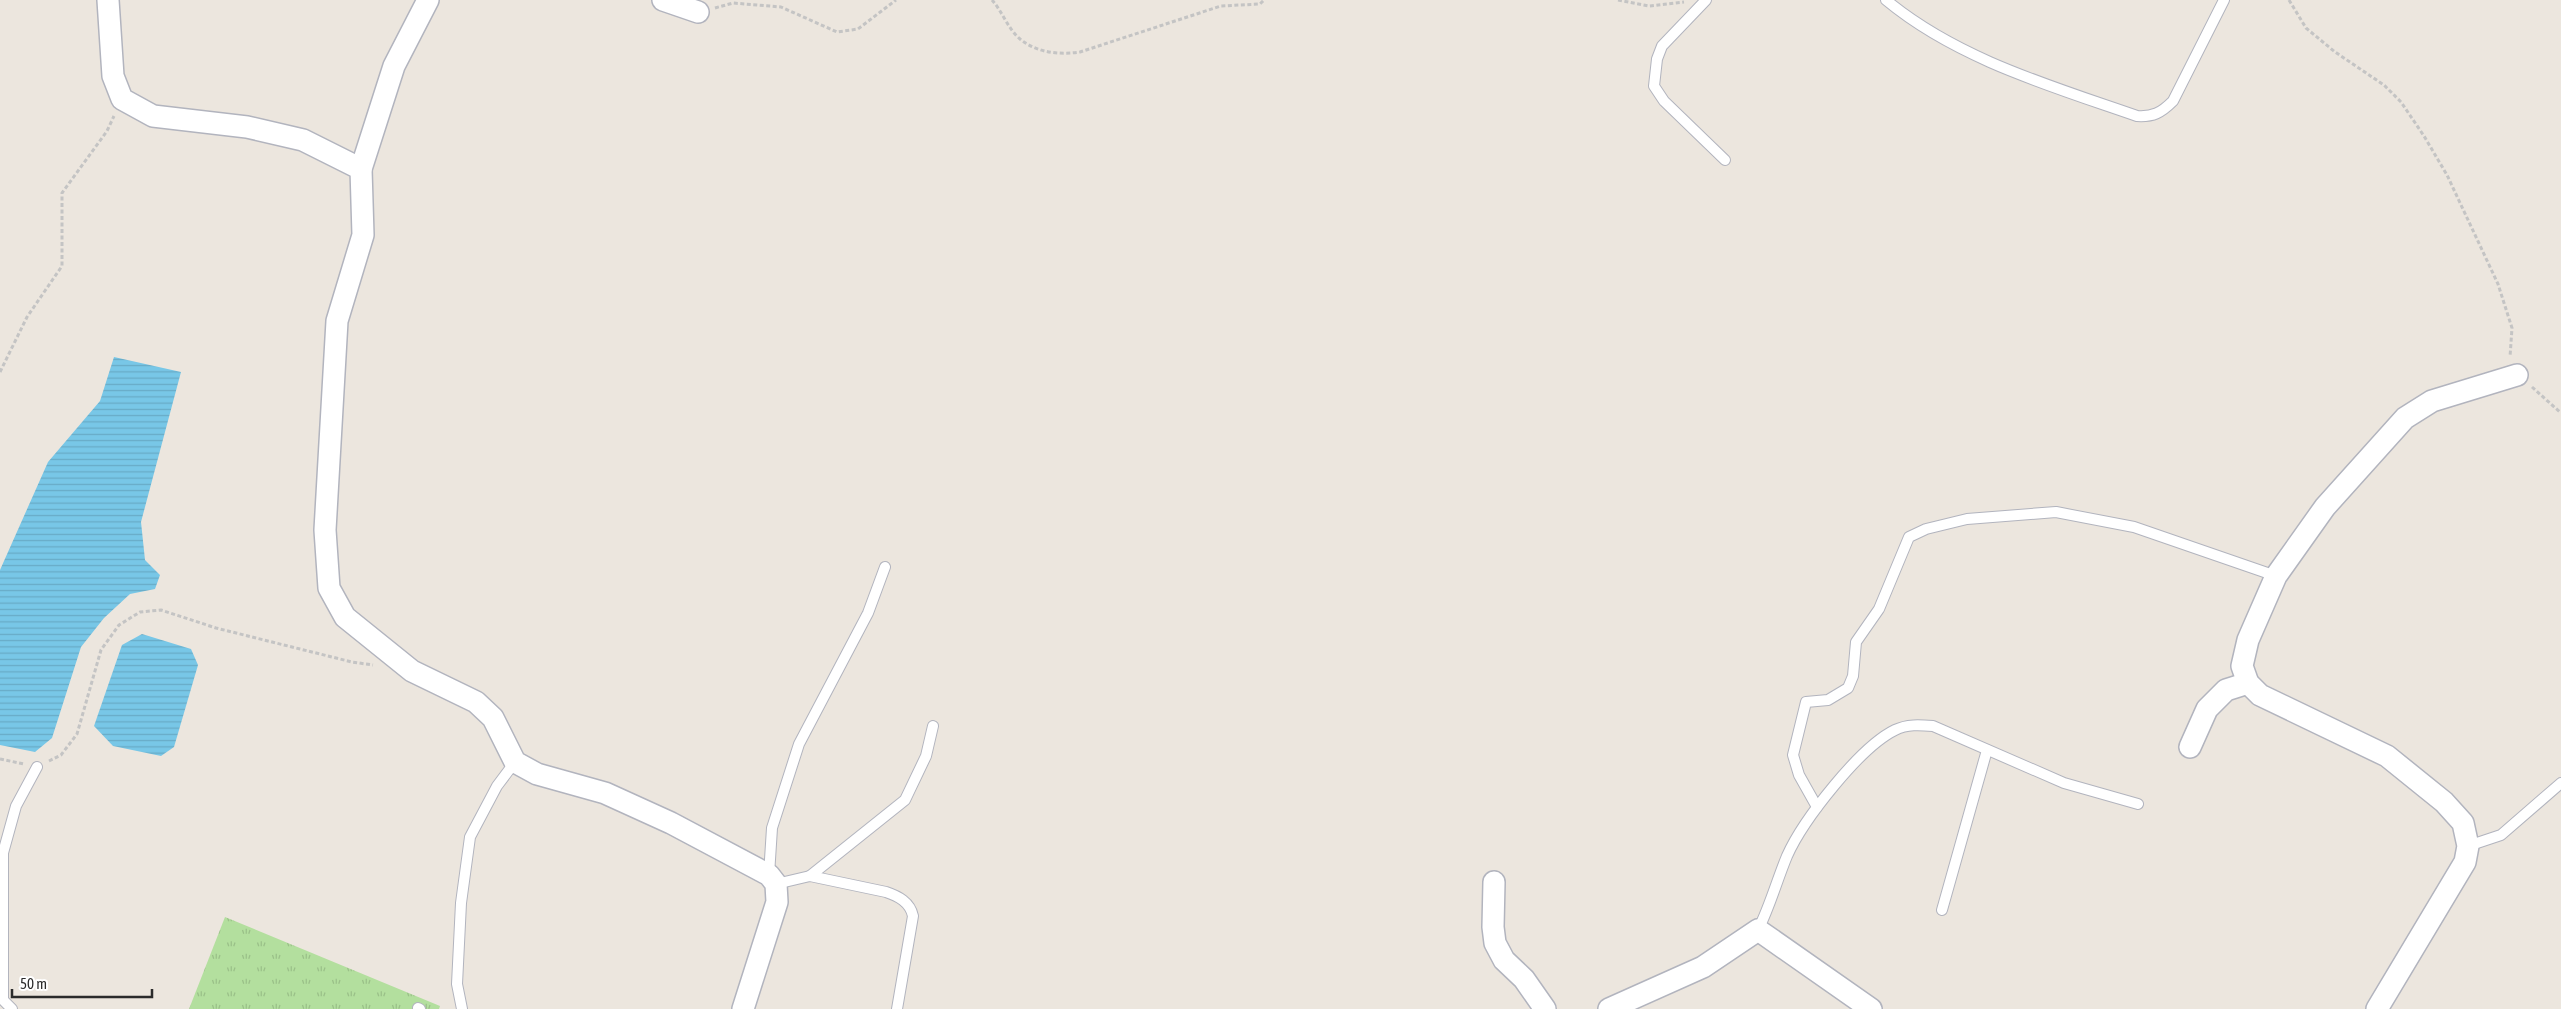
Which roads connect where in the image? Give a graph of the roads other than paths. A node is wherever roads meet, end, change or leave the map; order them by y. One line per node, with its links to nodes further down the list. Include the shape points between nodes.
1 (108, 0): 9 (street, via 112,76 122,99 153,116 248,127 303,140)
2 (428, 0): 9 (street, via 394,66)
3 (663, 0): 7 (street)
4 (1706, 0): 8 (lane, via 1662,46 1654,86 1664,101)
5 (1886, 0): 6 (lane, via 1905,16 2011,72 2137,116 2150,117 2162,112 2173,101)
6 (2224, 0)
7 (698, 12)
8 (1725, 160)
9 (361, 169): 17 (street, via 363,235 337,321 325,530 329,588 345,618 412,670 476,702 493,718)
10 (2517, 375): 12 (street, via 2432,401 2404,418 2325,507)
11 (886, 567): 24 (lane, via 868,613 799,744 772,828)
12 (2276, 576): 13 (street, via 2248,640 2242,666); 21 (lane, via 2134,527 2056,512 1966,519 1926,528 1909,537 1879,609 1856,642 1853,676 1848,688 1828,700 1806,702 1793,754 1799,775)
13 (2248, 682): 15 (street, via 2226,690 2207,709); 22 (street, via 2260,695 2387,756 2444,802 2463,823)
14 (932, 726): 23 (lane, via 926,756 905,800)
15 (2190, 747)
16 (1987, 750): 20 (lane, via 2064,783); 21 (lane, via 1933,726 1914,725 1897,729 1876,741 1855,761); 26 (lane)
17 (514, 762): 24 (street, via 537,774 605,793 671,823); 30 (lane, via 497,786 470,838 459,939 457,984)
18 (37, 767): 28 (lane, via 16,806 3,853)
19 (2561, 783): 22 (lane, via 2502,835)
20 (2138, 804)
21 (1817, 807): 27 (lane, via 1788,854)
22 (2468, 846): 36 (street, via 2465,862)
23 (810, 876): 24 (lane); 32 (lane, via 886,892 912,908)
24 (772, 880): 31 (street, via 777,902)
25 (1494, 882): 33 (street, via 1495,943 1504,960 1524,979)
26 (1942, 910)
27 (1758, 930): 34 (street, via 1703,967); 35 (street)
28 (2, 1000): 29 (lane)
29 (12, 1009)
30 (462, 1009)
31 (743, 1009)
32 (897, 1009)
33 (1545, 1009)
34 (1609, 1009)
35 (1871, 1009)
36 (2377, 1009)

